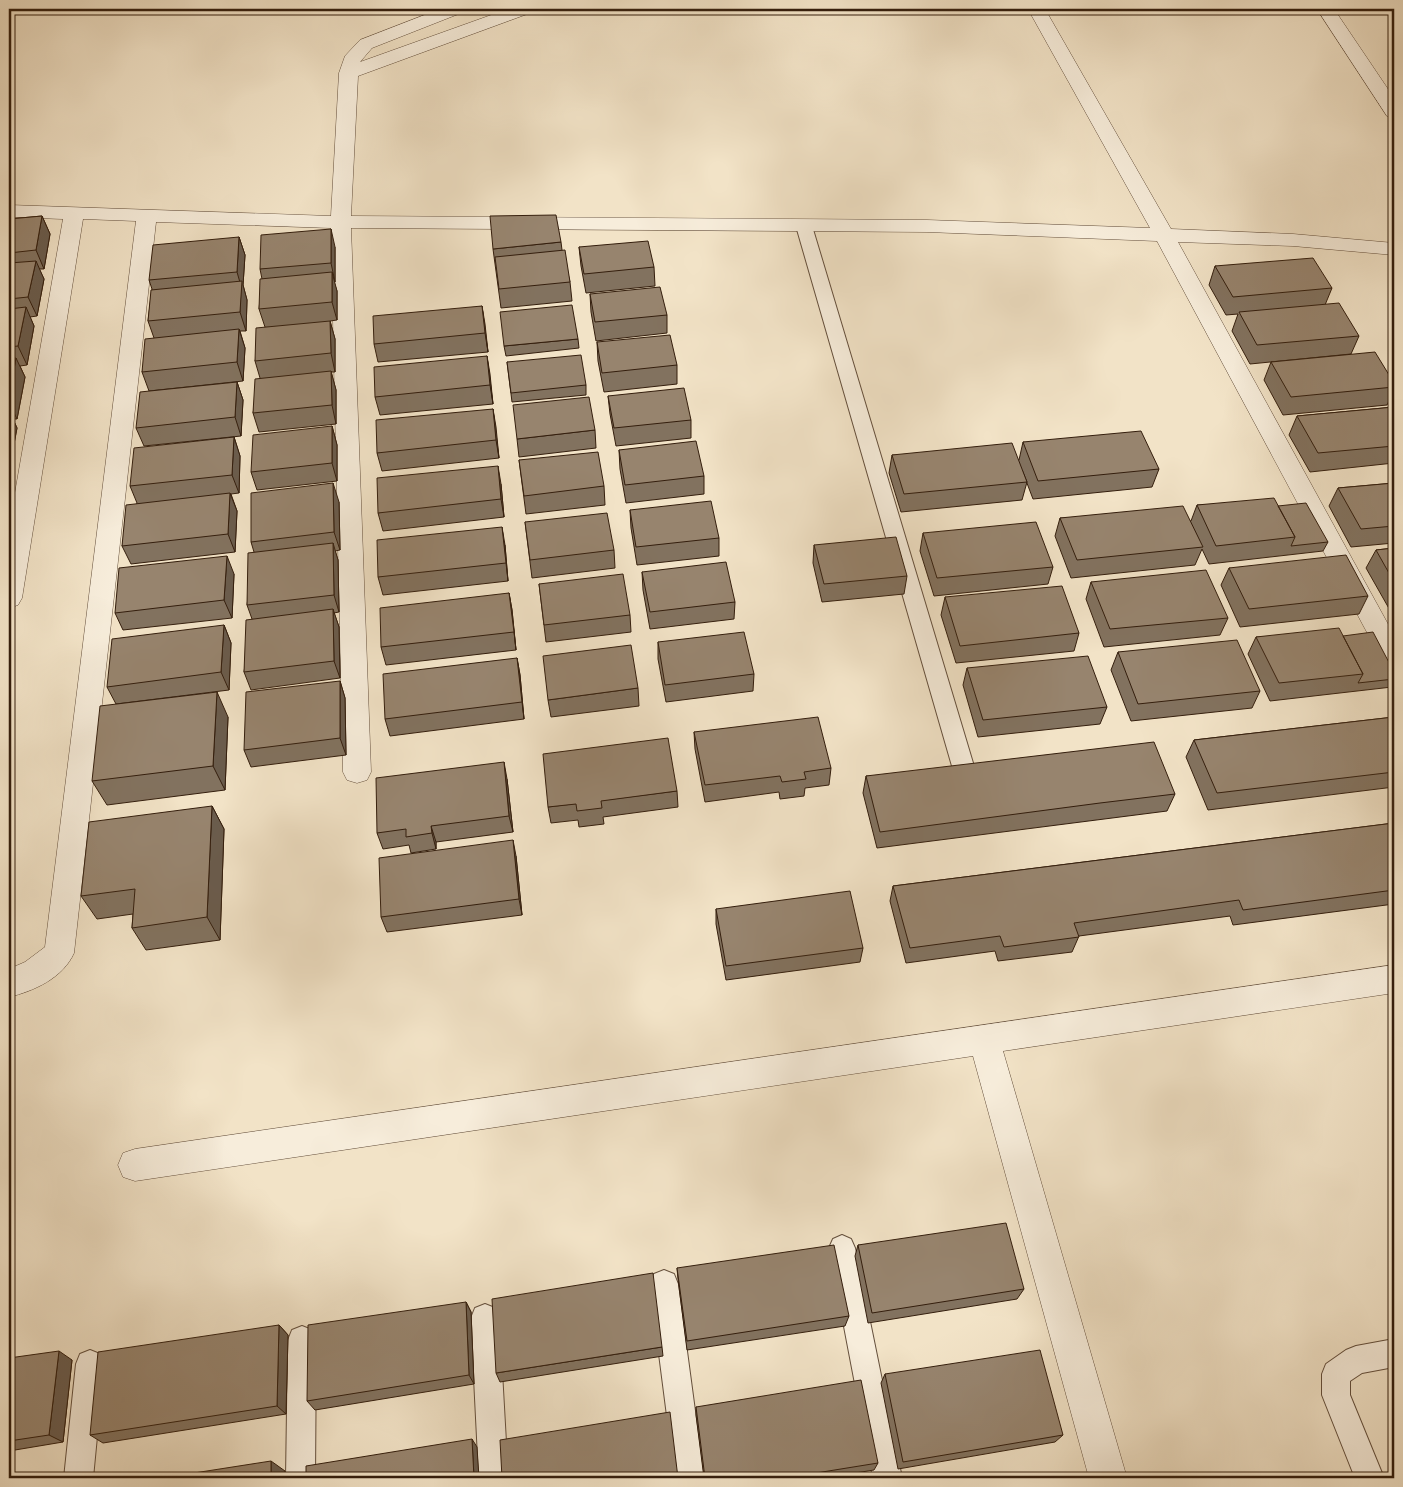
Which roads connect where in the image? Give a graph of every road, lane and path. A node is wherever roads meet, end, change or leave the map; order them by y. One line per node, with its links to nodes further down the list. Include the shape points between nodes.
1 (455, 9): 5 (street, via 366,44 354,56)
2 (524, 9): 5 (street)
3 (1037, 9): 12 (street)
4 (1326, 9): 6 (street)
5 (348, 73): 10 (street)
6 (1394, 112)
7 (9, 211): 8 (street)
8 (74, 213): 9 (street); 14 (street)
9 (147, 216): 10 (street); 19 (street, via 59,953 45,968 23,980)
10 (341, 222): 11 (street); 16 (street)
11 (804, 226): 12 (street, via 927,226); 17 (lane)
12 (1164, 235): 13 (street, via 1293,240); 15 (street)
13 (1394, 249)
14 (9, 598)
15 (1394, 659)
16 (357, 772)
17 (965, 773)
18 (1394, 979): 20 (street)
19 (9, 983)
20 (984, 1039): 21 (street); 33 (street)
21 (135, 1165)
22 (842, 1248): 32 (lane)
23 (664, 1284): 31 (lane)
24 (485, 1318): 30 (lane)
25 (302, 1340): 29 (lane)
26 (1394, 1353): 34 (lane, via 1356,1360 1336,1374 1336,1395)
27 (90, 1364): 28 (lane)
28 (78, 1478)
29 (300, 1478)
30 (494, 1478)
31 (690, 1478)
32 (888, 1478)
33 (1108, 1478)
34 (1369, 1478)

